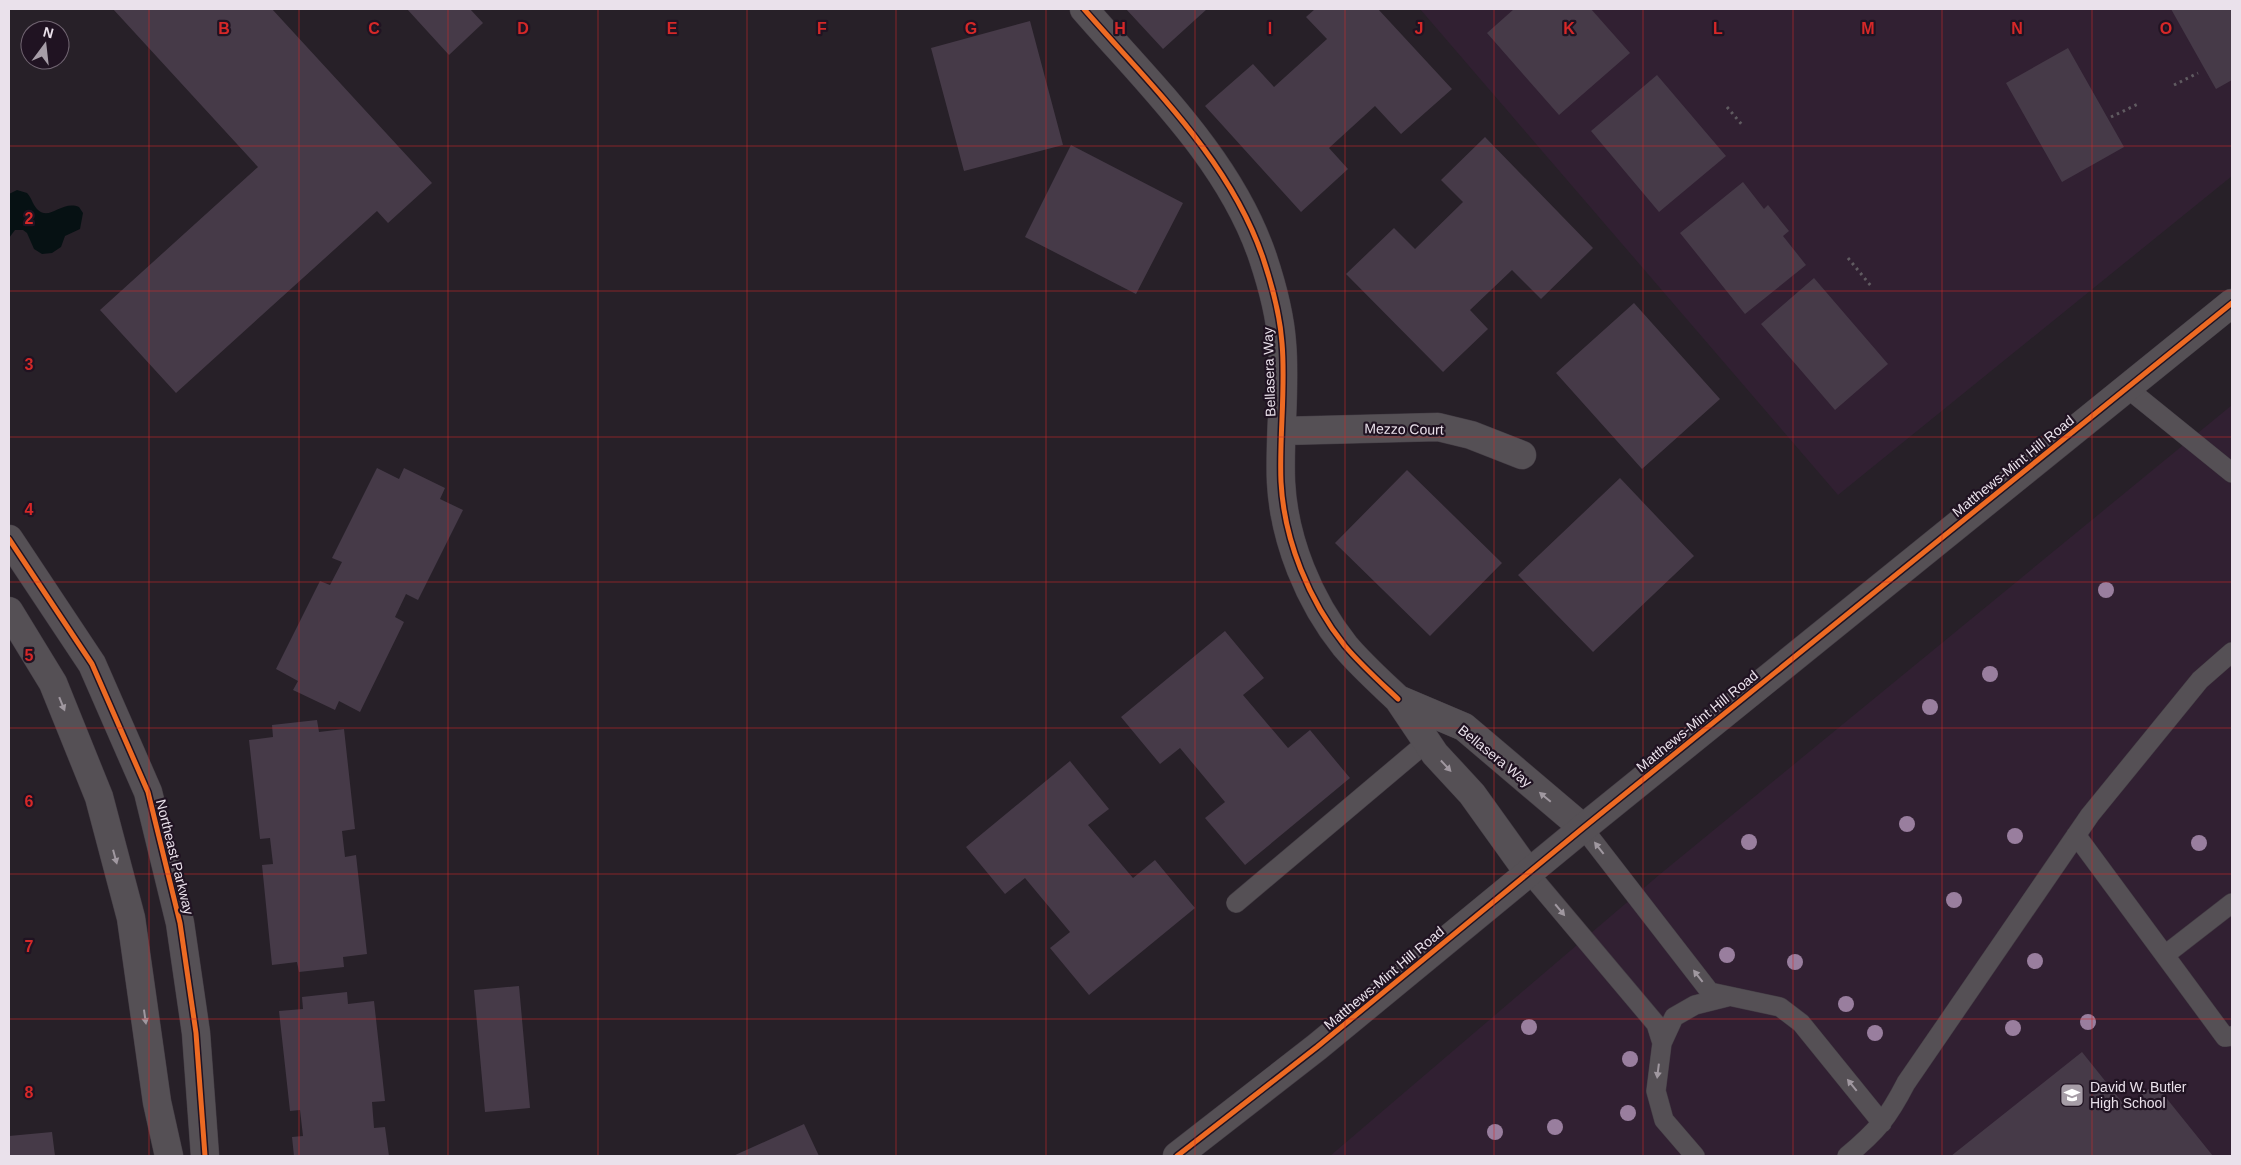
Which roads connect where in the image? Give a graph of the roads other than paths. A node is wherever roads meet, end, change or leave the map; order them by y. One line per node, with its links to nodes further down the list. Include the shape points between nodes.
1 (1084, 9): 4 (street, Bellasera Way, via 1206,150 1245,216 1274,298 1282,343)
2 (2232, 303): 3 (street, Matthews-Mint Hill Road)
3 (2127, 388): 6 (lane); 12 (street, Matthews-Mint Hill Road)
4 (1282, 431): 5 (street, Mezzo Court, via 1438,427 1471,435); 10 (street, Bellasera Way, via 1286,515 1295,553 1310,588 1345,646)
5 (1522, 455)
6 (2232, 474)
7 (9, 539): 23 (street, Northeast Parkway, via 92,664 148,792 180,923 196,1033)
8 (9, 611): 22 (street, one-way to 22, via 53,683 99,797 131,918 157,1102)
9 (2232, 652): 13 (lane, via 2200,680)
10 (1398, 699): 11 (street, Bellasera Way); 12 (street, Bellasera Way, one-way to 10, via 1464,727)
11 (1426, 742): 14 (street, Bellasera Way, one-way to 14, via 1472,794); 15 (lane)
12 (1583, 828): 14 (street, Matthews-Mint Hill Road); 18 (lane, one-way to 12, via 1710,992)
13 (2076, 834): 17 (lane); 21 (lane)
14 (1528, 872): 20 (lane, one-way to 20, via 1656,1024); 24 (street, Matthews-Mint Hill Road, via 1317,1047)
15 (1236, 903)
16 (2232, 903): 17 (lane)
17 (2165, 955): 19 (lane, via 2225,1037)
18 (1729, 997): 20 (lane, via 1695,1005 1674,1017); 21 (lane, one-way to 18, via 1801,1023 1780,1007)
19 (2232, 1036)
20 (1662, 1043): 25 (lane, one-way to 25, via 1656,1091 1664,1120)
21 (1882, 1123): 26 (lane)
22 (169, 1156)
23 (205, 1156)
24 (1177, 1156)
25 (1694, 1156)
26 (1847, 1156)

